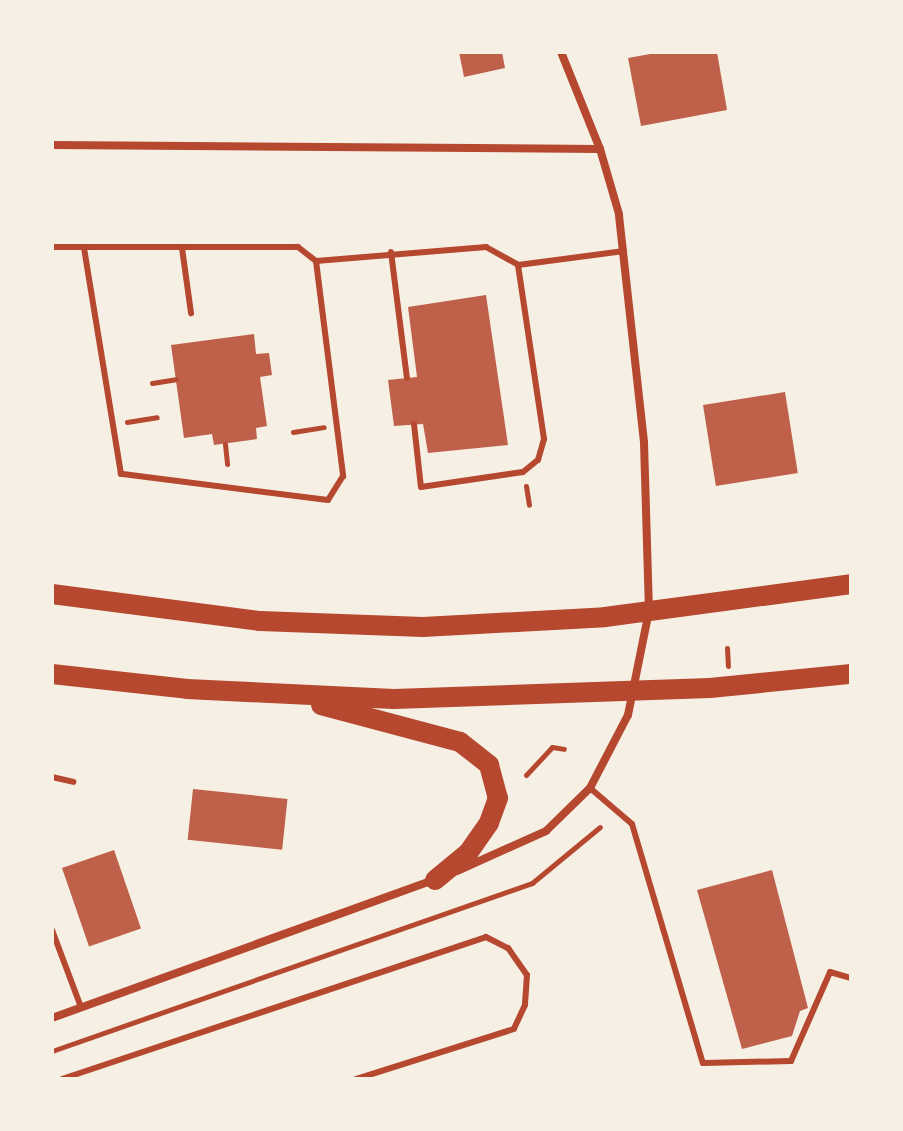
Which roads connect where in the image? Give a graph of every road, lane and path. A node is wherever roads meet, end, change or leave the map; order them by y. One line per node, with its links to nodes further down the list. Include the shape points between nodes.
1 (561, 52): 3 (street)
2 (52, 145): 3 (street)
3 (600, 149): 7 (street)
4 (52, 247): 5 (lane)
5 (84, 248): 6 (lane); 17 (lane)
6 (182, 248): 9 (lane, via 298,247); 11 (lane)
7 (624, 251): 10 (lane); 24 (street, via 644,442)
8 (391, 252): 9 (lane); 10 (lane, via 486,247); 12 (lane)
9 (316, 261): 18 (lane)
10 (518, 265): 16 (lane, via 544,439 538,460 523,472 421,487)
11 (191, 313)
12 (407, 378)
13 (176, 379): 14 (path)
14 (152, 383)
15 (157, 417): 17 (path)
16 (414, 424)
17 (112, 425): 18 (lane, via 121,474 328,500 343,476)
18 (336, 425): 19 (path)
19 (293, 432)
20 (225, 444): 21 (path)
21 (227, 464)
22 (851, 584): 24 (highway)
23 (52, 594): 24 (highway, via 199,615 353,627 500,625)
24 (649, 611): 29 (street)
25 (727, 648): 26 (path)
26 (728, 667)
27 (52, 674): 30 (highway)
28 (851, 674): 29 (highway)
29 (636, 691): 30 (highway, via 394,699); 35 (street)
30 (278, 694): 37 (highway, via 460,742 489,765 498,798 489,823 469,852)
31 (564, 749): 32 (path, via 552,747)
32 (526, 775)
33 (52, 777): 34 (lane)
34 (73, 782)
35 (590, 788): 37 (street, via 546,831); 39 (lane, via 632,824 703,1063 791,1061 830,972)
36 (600, 827): 42 (path, via 532,883)
37 (435, 880): 40 (street)
38 (52, 930): 40 (lane)
39 (851, 978)
40 (81, 1007): 41 (street)
41 (52, 1018)
42 (52, 1051)
43 (62, 1079): 44 (lane, via 486,937 508,948 527,975 525,1005 514,1029)
44 (356, 1079)

